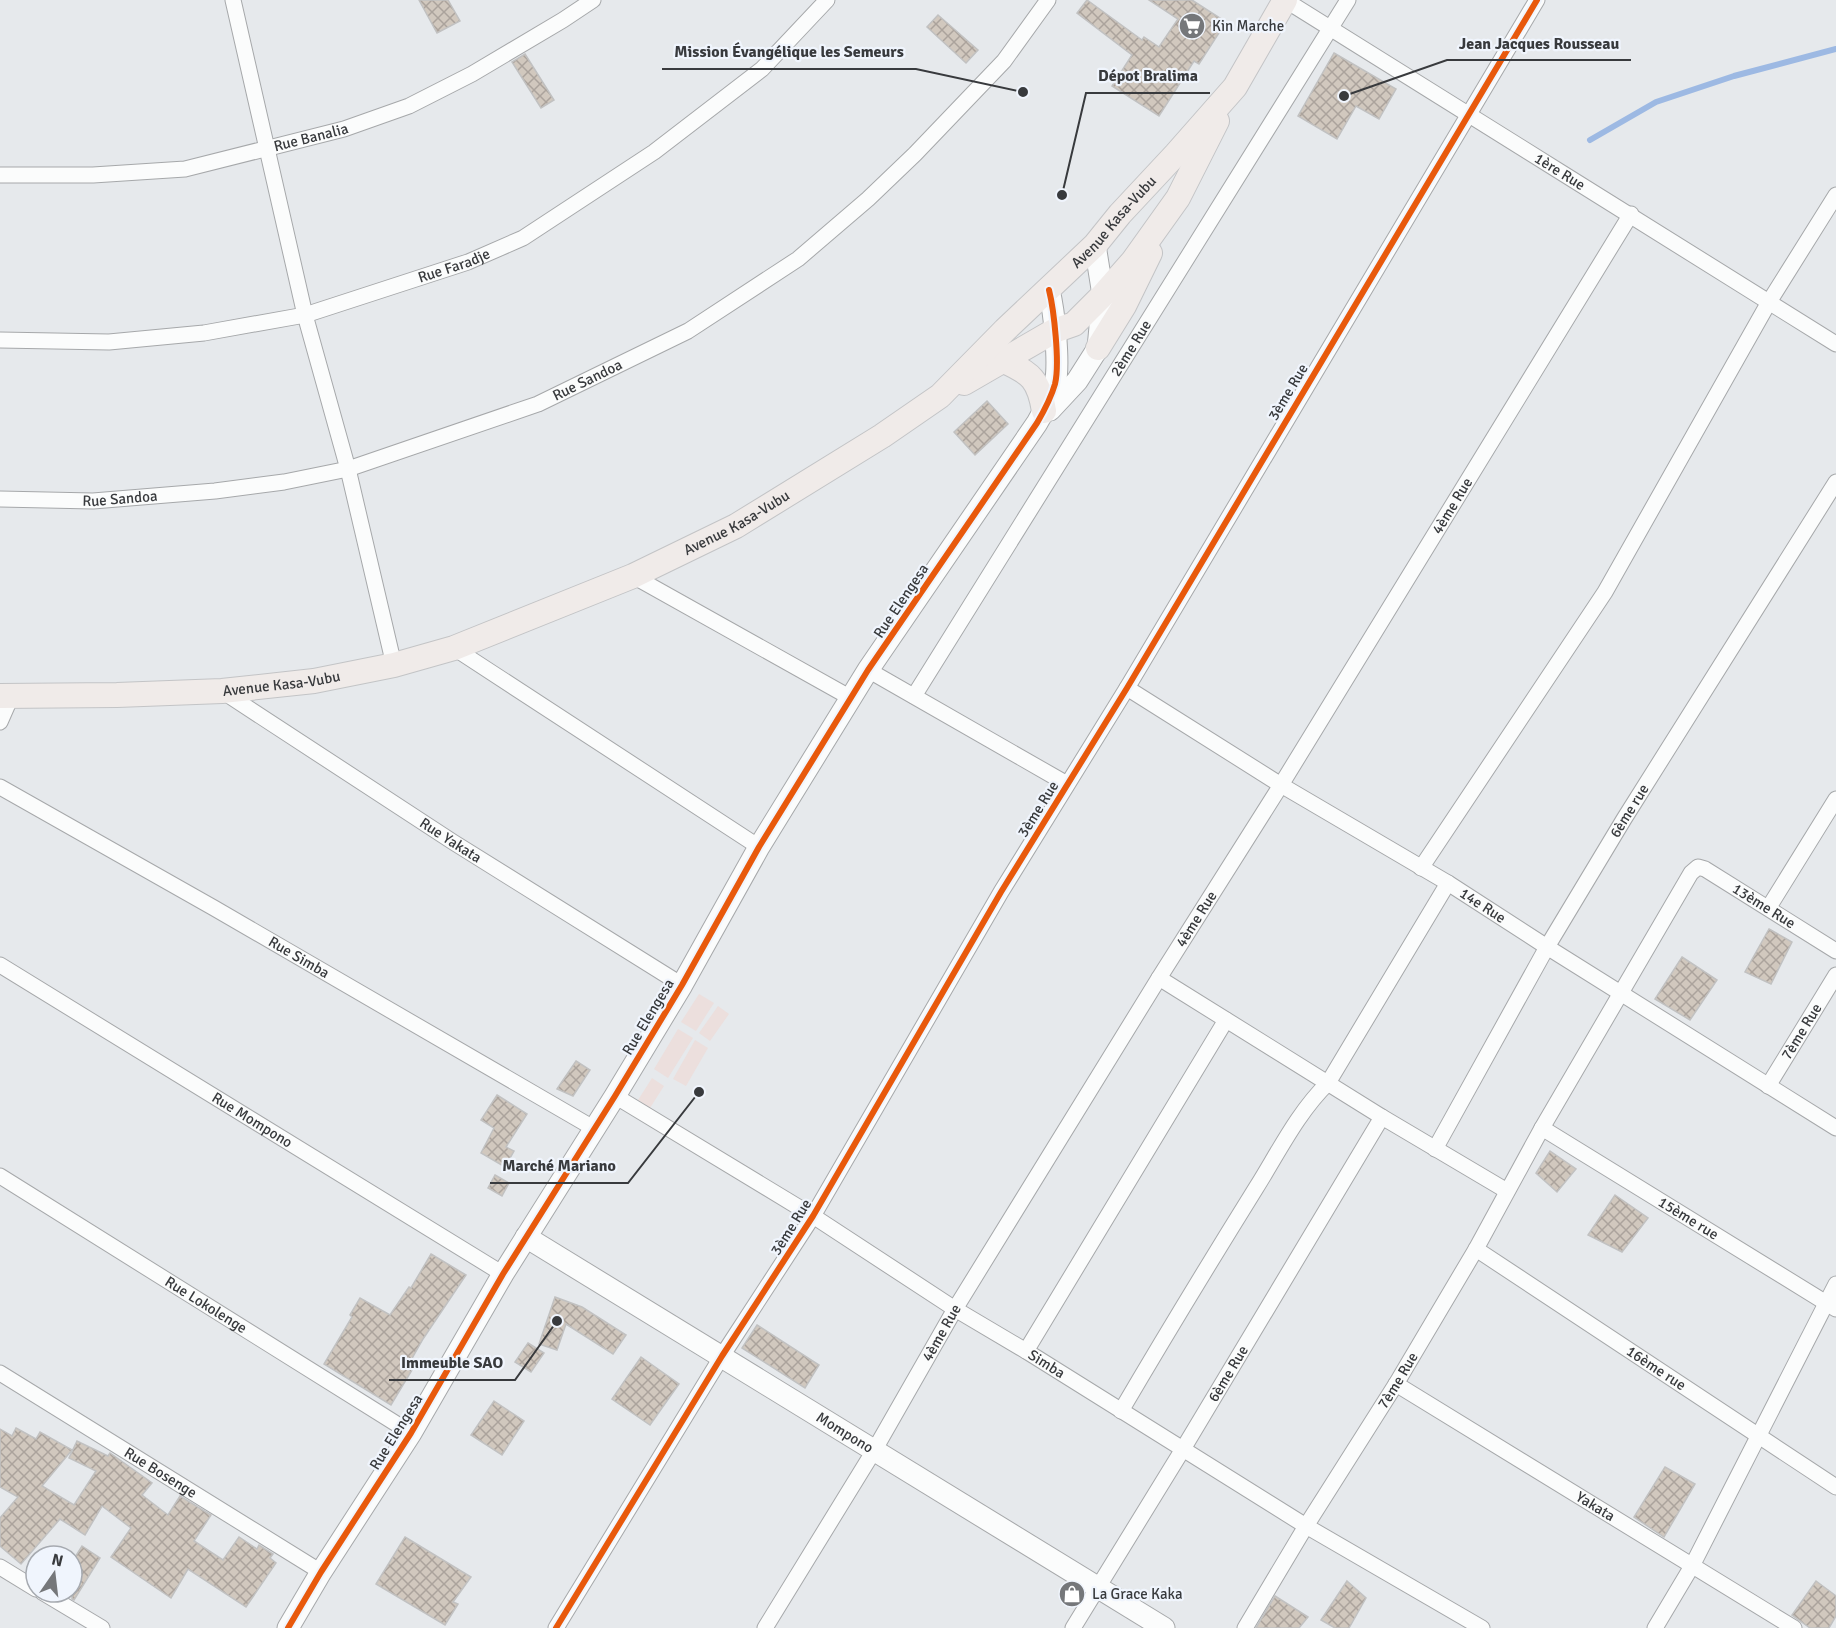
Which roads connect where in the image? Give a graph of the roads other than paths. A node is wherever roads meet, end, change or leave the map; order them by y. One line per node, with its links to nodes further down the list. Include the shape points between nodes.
1 (233, 0): 11 (street)
2 (593, 0): 11 (street, Rue Banalia, via 472,74 409,106 344,129)
3 (827, 0): 20 (street, Rue Faradje, via 762,69 654,152 523,238 468,262)
4 (1048, 0): 28 (street, Rue Sandoa, via 1004,61 915,154 798,259 688,330 538,404)
5 (1285, 0): 8 (street, 1ère Rue); 9 (main road, Avenue Kasa-Vubu)
6 (1348, 0): 8 (street, 2ème Rue)
7 (1537, 0): 10 (street, 3ème Rue)
8 (1330, 28): 10 (street, 1ère Rue); 38 (street, 2ème Rue)
9 (1235, 87): 14 (main road); 16 (main road, Avenue Kasa-Vubu)
10 (1467, 116): 15 (street, 1ère Rue); 35 (street, 3ème Rue)
11 (266, 149): 12 (street, Rue Banalia, via 185,169 93,175); 20 (street)
12 (0, 175)
13 (1836, 195): 19 (street)
14 (1168, 212): 18 (main road); 24 (main road, via 1124,306)
15 (1631, 214): 19 (street, 1ère Rue); 42 (street, 4ème Rue)
16 (1095, 245): 17 (main road, Avenue Kasa-Vubu); 18 (street)
17 (1049, 290): 21 (street); 26 (main road, Avenue Kasa-Vubu)
18 (1103, 295): 21 (main road, via 1074,324); 24 (street)
19 (1769, 302): 23 (street, 1ère Rue); 46 (street, via 1605,592)
20 (305, 315): 22 (street, Rue Faradje, via 204,333 109,342); 28 (street)
21 (1054, 331): 25 (main road); 27 (street, via 1056,377)
22 (0, 340)
23 (1836, 344)
24 (1098, 348): 27 (street, via 1077,381)
25 (1004, 361): 26 (main road); 27 (main road, via 1031,376 1042,396)
26 (940, 396): 31 (main road, Avenue Kasa-Vubu, via 736,526)
27 (1041, 417): 34 (street, Rue Elengesa)
28 (348, 470): 30 (street, Rue Sandoa, via 215,491 93,501); 33 (street)
29 (1836, 482): 50 (street, 6ème rue)
30 (0, 499)
31 (633, 576): 32 (main road, Avenue Kasa-Vubu); 39 (street)
32 (454, 648): 33 (main road, Avenue Kasa-Vubu); 45 (street)
33 (394, 665): 36 (main road, Avenue Kasa-Vubu, via 314,681)
34 (868, 670): 38 (street); 39 (street, Rue Elengesa)
35 (1127, 688): 41 (street, 3ème Rue); 42 (street, 14e Rue)
36 (222, 691): 37 (main road, Avenue Kasa-Vubu); 55 (street, Rue Yakata)
37 (5, 696): 40 (street)
38 (914, 696): 41 (street)
39 (851, 698): 45 (street, Rue Elengesa)
40 (0, 722)
41 (1067, 784): 68 (street, 3ème Rue)
42 (1281, 785): 46 (street, 14e Rue); 54 (street, 4ème Rue)
43 (0, 787): 64 (street, Rue Simba)
44 (1836, 799): 49 (street)
45 (759, 847): 55 (street, Rue Elengesa)
46 (1421, 868): 48 (street, 14e Rue)
47 (1691, 873): 49 (street, 13ème Rue, via 1698,867 1705,869); 56 (street, 7ème Rue)
48 (1448, 883): 50 (street, 14e Rue); 58 (street)
49 (1769, 907): 51 (street, 13ème Rue)
50 (1547, 947): 56 (street, 14e Rue); 65 (street, 6ème rue)
51 (1836, 951)
52 (0, 965): 71 (street, Rue Mompono)
53 (1836, 975): 59 (street, 7ème Rue)
54 (1159, 978): 57 (street); 74 (street, 4ème Rue)
55 (682, 985): 60 (street, Rue Elengesa)
56 (1620, 993): 59 (street, 14e Rue); 62 (street, 7ème Rue)
57 (1226, 1020): 58 (street); 75 (street)
58 (1329, 1083): 61 (street); 79 (street, via 1297,1123)
59 (1767, 1086): 63 (street, 14e Rue)
60 (615, 1096): 64 (street, Rue Elengesa); 68 (street, Simba)
61 (1382, 1117): 65 (street); 83 (street, 6ème Rue)
62 (1542, 1128): 67 (street, 7ème Rue); 73 (street, 15ème rue)
63 (1836, 1128)
64 (595, 1129): 69 (street, Rue Elengesa)
65 (1435, 1149): 67 (street)
66 (0, 1176): 80 (street, Rue Lokolenge)
67 (1507, 1191): 70 (street, 7ème Rue)
68 (813, 1216): 74 (street, Simba); 76 (street, 3ème Rue)
69 (526, 1237): 71 (street, Rue Elengesa); 76 (street, Mompono)
70 (1476, 1249): 78 (street, 7ème Rue); 81 (street, 16ème rue)
71 (503, 1274): 80 (street, Rue Elengesa)
72 (1836, 1284): 73 (street)
73 (1832, 1306): 81 (street)
74 (955, 1309): 75 (street, Simba); 82 (street, 4ème Rue)
75 (1026, 1351): 79 (street, Simba)
76 (722, 1356): 82 (street, Mompono); 94 (street, 3ème Rue)
77 (0, 1373): 88 (street, Rue Bosenge)
78 (1396, 1384): 85 (street, 7ème Rue); 86 (street, Yakata)
79 (1121, 1411): 83 (street, Simba)
80 (411, 1433): 88 (street, Rue Elengesa)
81 (1758, 1436): 84 (street, 16ème rue); 86 (street)
82 (875, 1449): 90 (street, Mompono); 95 (street, 4ème Rue)
83 (1183, 1449): 85 (street, Simba); 90 (street, 6ème Rue)
84 (1836, 1487)
85 (1306, 1526): 98 (street, 7ème Rue); 99 (street, Simba)
86 (1692, 1566): 100 (street); 101 (street, Yakata)
87 (0, 1567): 89 (street)
88 (321, 1572): 93 (street, Rue Elengesa)
89 (24, 1582)
90 (1099, 1588): 96 (street, 6ème Rue); 97 (street, Mompono)
91 (62, 1604): 92 (street)
92 (102, 1628)
93 (288, 1628)
94 (556, 1628)
95 (765, 1628)
96 (1073, 1628)
97 (1164, 1628)
98 (1245, 1628)
99 (1482, 1628)
100 (1655, 1628)
101 (1794, 1628)

